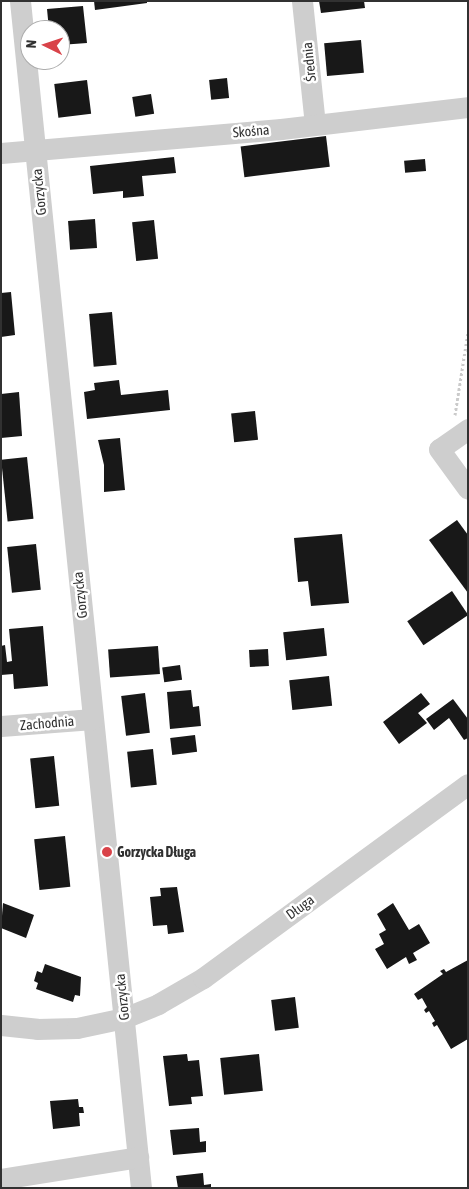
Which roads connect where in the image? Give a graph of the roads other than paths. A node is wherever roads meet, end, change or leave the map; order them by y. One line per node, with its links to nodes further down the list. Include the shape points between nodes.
1 (20, 1): 5 (street, Gorzycka)
2 (302, 1): 4 (street, Średnia)
3 (468, 108): 4 (street, Skośna)
4 (315, 124): 5 (street, Skośna)
5 (34, 149): 6 (street); 9 (street, Gorzycka)
6 (1, 153)
7 (460, 435): 8 (street, via 439,449)
8 (468, 490)
9 (93, 719): 10 (street, Zachodnia); 12 (street, Gorzycka)
10 (1, 726)
11 (468, 784): 12 (street, Długa, via 203,978 158,1004)
12 (124, 1018): 13 (street, Długa, via 60,1030); 14 (street, Gorzycka)
13 (1, 1025)
14 (138, 1157): 15 (street); 16 (street, Gorzycka)
15 (1, 1179)
16 (141, 1188)

